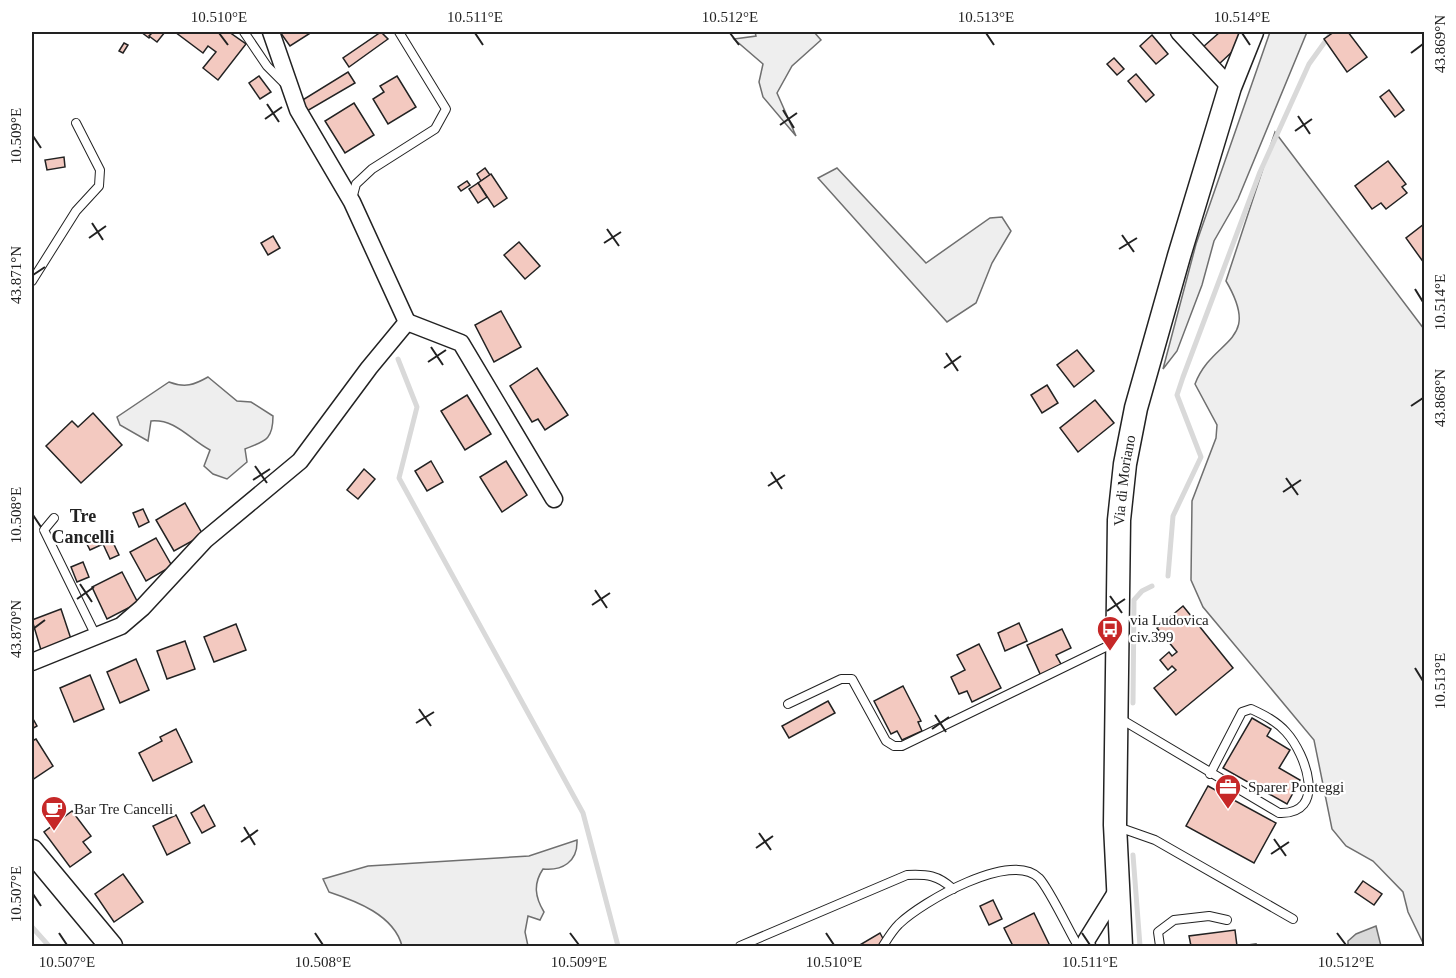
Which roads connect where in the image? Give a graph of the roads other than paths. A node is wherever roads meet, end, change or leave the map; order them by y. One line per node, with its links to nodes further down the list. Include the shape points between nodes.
1 (244, 32): 6 (lane, via 267,66)
2 (271, 32): 6 (street)
3 (399, 32): 9 (lane, via 446,108 435,129 372,169 356,184)
4 (1179, 32): 7 (street)
5 (1252, 32): 7 (main road, Via di Moriano)
6 (289, 87): 9 (street, via 298,110)
7 (1230, 87): 15 (main road, Via di Moriano, via 1130,436 1119,520)
8 (76, 123): 10 (lane, via 100,170 99,186 76,211)
9 (352, 202): 11 (street)
10 (32, 281)
11 (407, 322): 12 (street, via 461,343); 14 (street, via 300,461 205,540 142,608 121,626)
12 (554, 499)
13 (54, 518): 14 (lane, via 44,530)
14 (96, 636): 16 (street)
15 (1118, 642): 17 (lane, via 902,746 886,741 852,679 841,679); 18 (main road, Via di Moriano)
16 (32, 662)
17 (788, 704)
18 (1116, 717): 19 (lane); 20 (main road, Via di Moriano)
19 (1210, 774): 19 (lane, via 1279,813 1290,814 1302,807 1310,787 1300,753 1286,732 1270,718 1251,710 1242,712)
20 (1115, 825): 23 (main road, Via di Moriano); 25 (lane, via 1155,840)
21 (32, 851): 26 (main road)
22 (953, 889): 27 (lane, via 941,878 907,875); 28 (lane, via 901,922); 29 (lane, via 1012,869 1027,871 1039,878)
23 (1117, 891): 30 (street, via 1086,941); 31 (main road, Via di Moriano)
24 (1227, 920): 32 (lane, via 1209,916 1174,920 1158,932)
25 (1293, 920)
26 (111, 946)
27 (740, 946)
28 (883, 946)
29 (1078, 946)
30 (1087, 946)
31 (1122, 946)
32 (1160, 946)

